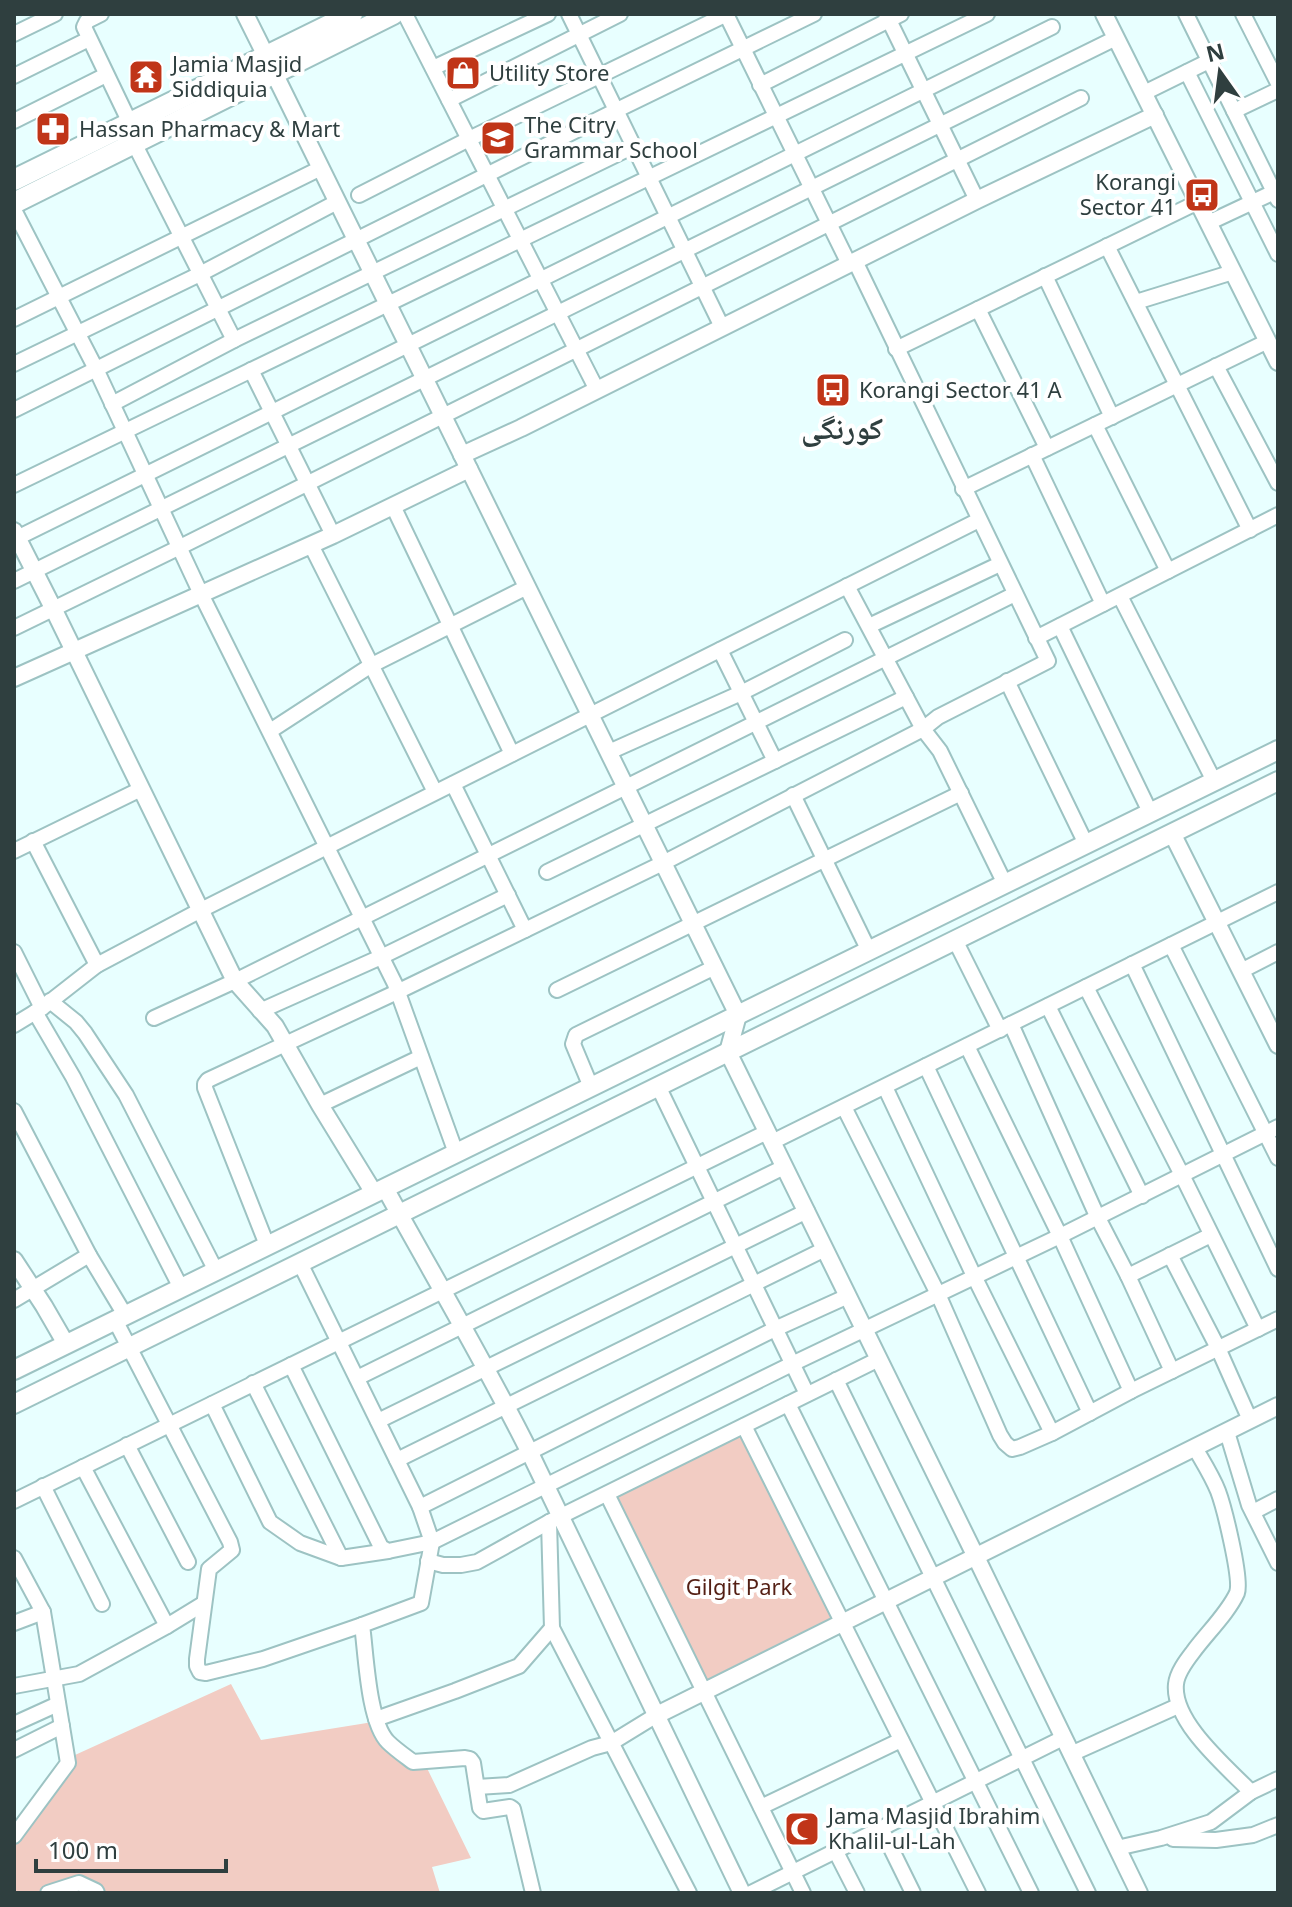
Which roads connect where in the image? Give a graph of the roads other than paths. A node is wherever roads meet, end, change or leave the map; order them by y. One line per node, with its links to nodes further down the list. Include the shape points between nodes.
1 (55, 14): 19 (street)
2 (101, 14): 17 (street)
3 (245, 14): 25 (street)
4 (352, 14): 25 (main road)
5 (393, 14): 25 (main road)
6 (405, 14): 26 (street)
7 (548, 14): 26 (street)
8 (569, 14): 20 (street)
9 (620, 14): 20 (street)
10 (726, 14): 22 (street); 30 (street)
11 (814, 14): 22 (street)
12 (987, 14): 23 (street)
13 (1104, 14): 21 (street)
14 (1186, 14): 24 (street)
15 (1243, 14): 31 (street)
16 (892, 16): 23 (street); 32 (street)
17 (83, 27): 28 (street); 29 (street)
18 (1052, 27): 34 (street)
19 (14, 34)
20 (578, 35): 30 (street); 37 (street)
21 (1116, 38): 35 (street); 43 (street)
22 (743, 49): 32 (street); 38 (street)
23 (905, 53): 34 (street); 41 (street)
24 (1209, 61): 27 (street); 39 (street)
25 (270, 65): 44 (main road); 49 (street)
26 (433, 68): 37 (street)
27 (1187, 72): 35 (street); 60 (street)
28 (106, 75): 42 (street); 44 (street)
29 (14, 76)
30 (600, 76): 38 (street); 45 (street)
31 (1278, 83)
32 (760, 85): 41 (street)
33 (1278, 90): 39 (street)
34 (924, 91): 43 (street); 47 (street)
35 (1144, 93): 40 (street)
36 (1081, 98): 48 (street)
37 (449, 100): 45 (street)
38 (617, 110): 46 (street); 50 (street)
39 (1234, 111): 55 (street)
40 (1155, 115): 56 (street); 58 (street)
41 (776, 116): 47 (street); 51 (street)
42 (14, 121)
43 (940, 124): 48 (street); 53 (street)
44 (132, 133): 52 (main road); 59 (main road); 66 (street)
45 (469, 139): 50 (street); 54 (street)
46 (634, 146): 51 (street); 61 (street)
47 (794, 153): 53 (street); 63 (street)
48 (958, 161): 56 (street); 64 (street)
49 (321, 168): 57 (street); 66 (street)
50 (487, 175): 61 (street); 67 (street)
51 (650, 177): 63 (street); 68 (street)
52 (14, 180)
53 (811, 188): 64 (street); 70 (street)
54 (359, 195)
55 (1276, 196): 60 (street)
56 (977, 200): 72 (street)
57 (337, 202): 67 (street); 75 (street)
58 (1198, 202): 65 (street); 69 (street)
59 (14, 203)
60 (1252, 203): 65 (street); 71 (street)
61 (505, 209): 68 (street); 74 (street)
62 (14, 210): 79 (street)
63 (668, 216): 70 (street); 77 (street)
64 (829, 223): 72 (street); 78 (street)
65 (1208, 223): 73 (street)
66 (181, 236): 75 (street); 79 (street)
67 (356, 240): 74 (street); 82 (street)
68 (520, 240): 77 (street); 81 (street)
69 (1107, 246): 76 (street); 80 (street)
70 (685, 250): 78 (street); 84 (street)
71 (1278, 254)
72 (852, 263): 86 (street); 92 (street)
73 (1233, 272): 80 (street); 89 (street)
74 (372, 273): 81 (street); 88 (street)
75 (200, 274): 82 (street); 87 (street)
76 (1045, 276): 83 (street); 105 (street)
77 (541, 280): 84 (street); 90 (street)
78 (703, 287): 86 (street); 91 (street)
79 (59, 297): 85 (street); 87 (street)
80 (1136, 302): 99 (street)
81 (388, 304): 90 (street); 97 (street)
82 (218, 309): 88 (street); 96 (street)
83 (978, 309): 92 (street); 109 (street)
84 (558, 313): 91 (street); 98 (street)
85 (14, 319)
86 (722, 327): 100 (street)
87 (77, 333): 94 (street); 96 (street)
88 (234, 340): 101 (street)
89 (1268, 341): 93 (street); 95 (street)
90 (408, 345): 98 (street); 103 (street)
91 (576, 349): 100 (street); 104 (street)
92 (896, 349): 116 (street)
93 (1278, 359)
94 (14, 364)
95 (1216, 366): 99 (street); 114 (street)
96 (96, 369): 101 (street); 102 (street)
97 (251, 370): 103 (street); 107 (street)
98 (425, 379): 104 (street); 108 (street)
99 (1178, 385): 105 (street); 121 (street)
100 (597, 390): 111 (street)
101 (112, 404): 107 (street)
102 (14, 410)
103 (272, 412): 108 (street); 112 (street)
104 (443, 416): 111 (street); 113 (street)
105 (1112, 417): 106 (street)
106 (1095, 425): 109 (street); 128 (street)
107 (125, 431): 112 (street); 115 (street)
108 (289, 446): 113 (street); 118 (street)
109 (1047, 448): 110 (street)
110 (1032, 455): 116 (street); 135 (street)
111 (466, 462): 117 (street); 131 (street)
112 (146, 475): 118 (street); 122 (street)
113 (307, 483): 123 (street); 125 (street)
114 (1278, 483)
115 (14, 485)
116 (963, 489): 120 (street)
117 (393, 506): 123 (street); 137 (street)
118 (162, 509): 125 (street); 127 (street)
119 (1278, 515): 121 (street)
120 (979, 520): 126 (street); 130 (street)
121 (1250, 530): 128 (street)
122 (16, 535): 127 (street)
123 (333, 535): 124 (street)
124 (311, 545): 132 (street); 146 (street)
125 (180, 547): 132 (street); 136 (street)
126 (1000, 564): 133 (street); 138 (street)
127 (34, 571): 129 (street); 136 (street)
128 (1168, 571): 134 (street)
129 (14, 581)
130 (847, 586): 138 (street); 144 (street)
131 (527, 587): 137 (street); 151 (street)
132 (201, 594): 143 (street); 154 (street)
133 (1015, 594): 141 (street); 145 (street)
134 (1120, 596): 135 (street); 159 (street)
135 (1103, 604): 139 (street)
136 (53, 608): 140 (street); 143 (street)
137 (451, 626): 146 (street); 157 (street)
138 (869, 626): 145 (street)
139 (1060, 626): 141 (street); 167 (street)
140 (14, 628)
141 (1036, 638): 148 (street, via 1048,661)
142 (845, 640): 149 (street)
143 (74, 650): 147 (street); 163 (street)
144 (720, 650): 149 (street); 151 (street)
145 (886, 658): 150 (street); 152 (street)
146 (370, 666): 154 (street); 164 (street)
147 (14, 678)
148 (1007, 681): 153 (street); 171 (street)
149 (741, 693): 152 (street); 156 (street)
150 (906, 697): 153 (street); 158 (street)
151 (590, 715): 156 (street); 157 (street)
152 (755, 723): 158 (street); 162 (street)
153 (923, 729): 165 (street); 166 (street)
154 (270, 731): 172 (street)
155 (1278, 750): 159 (main road)
156 (609, 752): 162 (street)
157 (512, 754): 161 (street)
158 (775, 761): 168 (street)
159 (1214, 781): 167 (main road)
160 (1278, 781): 169 (main road)
161 (453, 784): 164 (street); 174 (street)
162 (626, 787): 168 (street); 174 (street)
163 (141, 789): 170 (street); 181 (street)
164 (435, 792): 172 (street)
165 (961, 793): 175 (street); 178 (street)
166 (793, 795): 175 (street); 176 (street)
167 (1150, 812): 171 (main road)
168 (644, 825): 176 (street); 177 (street)
169 (1172, 833): 183 (street); 186 (main road)
170 (33, 841): 173 (street); 193 (street)
171 (1086, 844): 178 (main road)
172 (327, 847): 181 (street); 182 (street)
173 (14, 851)
174 (489, 855): 180 (street); 182 (street)
175 (824, 860): 184 (street); 188 (street)
176 (663, 863): 184 (street); 185 (street)
177 (547, 872)
178 (1005, 884): 188 (main road)
179 (1278, 892): 183 (street)
180 (508, 895): 185 (street); 191 (street)
181 (199, 911): 193 (street); 196 (street)
182 (362, 918): 191 (street); 196 (street)
183 (1216, 922): 187 (street); 195 (street)
184 (694, 924): 194 (street); 198 (street)
185 (525, 930): 199 (street)
186 (955, 940): 206 (street); 210 (main road)
187 (1171, 945): 192 (street); 219 (street)
188 (869, 951): 203 (main road)
189 (14, 952): 201 (street)
190 (1278, 952): 195 (street)
191 (381, 957): 199 (street); 202 (street)
192 (1132, 964): 197 (street); 222 (street)
193 (97, 965): 201 (street)
194 (715, 967): 203 (street); 214 (street, via 576,1035 573,1044)
195 (1241, 971): 208 (street)
196 (235, 981): 202 (street); 204 (street)
197 (1086, 987): 200 (street); 226 (street)
198 (557, 990)
199 (397, 992): 207 (street); 211 (street)
200 (1048, 1006): 206 (street); 228 (street)
201 (42, 1007): 205 (street); 244 (street, via 76,1022 103,1058); 249 (street)
202 (260, 1011): 207 (street)
203 (738, 1015): 210 (street); 214 (main road)
204 (154, 1018)
205 (14, 1025)
206 (1005, 1027): 209 (street); 232 (street)
207 (285, 1045): 216 (street); 235 (street, via 205,1084)
208 (1278, 1045)
209 (967, 1046): 212 (street); 234 (street)
210 (728, 1052): 213 (main road); 220 (street)
211 (421, 1057): 216 (street); 221 (street)
212 (926, 1066): 215 (street); 240 (street)
213 (658, 1086): 224 (street); 231 (main road)
214 (591, 1087): 221 (main road)
215 (885, 1087): 217 (street); 245 (street)
216 (320, 1105): 227 (street)
217 (844, 1107): 220 (street); 251 (street)
218 (14, 1111): 238 (street)
219 (1272, 1130): 222 (street); 223 (street)
220 (770, 1137): 224 (street); 225 (street)
221 (456, 1153): 227 (main road)
222 (1223, 1154): 226 (street); 243 (street)
223 (1278, 1158)
224 (697, 1167): 229 (street); 250 (street)
225 (784, 1167): 229 (street); 230 (street)
226 (1182, 1175): 228 (street); 233 (street)
227 (380, 1190): 231 (street); 235 (main road)
228 (1142, 1196): 232 (street)
229 (714, 1201): 236 (street); 256 (street)
230 (807, 1211): 236 (street); 237 (street)
231 (400, 1214): 242 (main road); 250 (street)
232 (1097, 1216): 234 (street); 246 (street)
233 (1211, 1235): 239 (street); 258 (street)
234 (1060, 1236): 240 (street); 273 (street)
235 (267, 1245): 244 (main road)
236 (736, 1247): 247 (street); 267 (street)
237 (825, 1249): 247 (street); 252 (street)
238 (89, 1255): 248 (street); 254 (street)
239 (1170, 1255): 246 (street); 263 (street)
240 (1016, 1257): 245 (street); 280 (street)
241 (14, 1260): 248 (street)
242 (300, 1263): 260 (street); 262 (main road)
243 (1278, 1269)
244 (216, 1271): 249 (main road)
245 (974, 1276): 251 (street); 286 (street)
246 (1128, 1276): 269 (street)
247 (754, 1284): 257 (street); 279 (street)
248 (32, 1288): 253 (street); 261 (street)
249 (181, 1288): 254 (main road)
250 (444, 1290): 256 (street); 260 (street)
251 (938, 1294): 259 (street); 286 (street, via 1005,1443 1012,1449)
252 (848, 1296): 257 (street); 259 (street)
253 (14, 1300)
254 (120, 1318): 261 (main road); 262 (street)
255 (1278, 1319): 258 (street)
256 (462, 1325): 267 (street); 270 (street)
257 (775, 1329): 265 (street); 289 (street)
258 (1258, 1329): 263 (street)
259 (865, 1330): 264 (street); 265 (street)
260 (339, 1341): 266 (street); 270 (street)
261 (66, 1344): 268 (main road)
262 (129, 1348): 275 (main road); 283 (street)
263 (1218, 1348): 269 (street); 281 (street)
264 (879, 1359): 271 (street); 302 (street)
265 (792, 1364): 274 (street); 292 (street)
266 (291, 1365): 272 (street); 301 (street, via 381,1547)
267 (487, 1369): 279 (street); 282 (street)
268 (14, 1370)
269 (1172, 1371): 273 (street)
270 (357, 1378): 282 (street)
271 (836, 1380): 274 (street); 308 (street)
272 (253, 1383): 276 (street); 304 (street)
273 (1131, 1391): 280 (street)
274 (807, 1394): 277 (street)
275 (14, 1404)
276 (212, 1404): 283 (street); 304 (street, via 270,1522 300,1543)
277 (788, 1404): 284 (street); 309 (street)
278 (1278, 1406): 281 (street)
279 (505, 1407): 289 (street); 290 (street)
280 (1090, 1413): 286 (street)
281 (1250, 1420): 285 (street)
282 (378, 1421): 290 (street)
283 (169, 1425): 287 (street); 311 (street, via 232,1550 209,1569)
284 (744, 1426): 294 (street); 314 (street)
285 (1227, 1432): 288 (street); 298 (street)
286 (1052, 1433)
287 (127, 1445): 291 (street); 306 (street)
288 (1195, 1448): 302 (street); 322 (street, via 1221,1498 1238,1584 1237,1593 1180,1671)
289 (530, 1453): 292 (street); 297 (street)
290 (397, 1460): 297 (street)
291 (83, 1467): 293 (street); 316 (street)
292 (545, 1485): 299 (street); 300 (street)
293 (43, 1486): 296 (street); 310 (street)
294 (607, 1494): 299 (street); 320 (street)
295 (1278, 1499): 298 (street)
296 (14, 1501)
297 (420, 1507): 300 (street)
298 (1253, 1512): 307 (street)
299 (555, 1519): 305 (street, via 477,1562); 317 (street); 323 (street)
300 (432, 1542): 301 (street); 305 (street)
301 (388, 1551): 304 (street)
302 (976, 1557): 308 (street); 327 (street)
303 (14, 1558): 312 (street)
304 (341, 1558)
305 (428, 1561): 315 (street, via 421,1603)
306 (188, 1562)
307 (1278, 1563)
308 (934, 1578): 309 (street); 332 (street)
309 (886, 1601): 314 (street); 334 (street)
310 (102, 1604)
311 (203, 1604): 315 (street, via 197,1666 206,1673); 316 (street)
312 (43, 1612): 313 (street); 318 (street)
313 (14, 1623)
314 (844, 1623): 320 (street); 328 (street)
315 (362, 1625): 324 (street)
316 (167, 1626): 318 (street, via 79,1674)
317 (552, 1628): 324 (street, via 519,1666); 329 (street)
318 (53, 1679): 319 (street); 321 (street)
319 (14, 1686)
320 (705, 1692): 323 (street); 338 (street)
321 (58, 1704): 325 (street); 326 (street)
322 (1178, 1706): 331 (street); 336 (street, via 1195,1733)
323 (655, 1716): 329 (street); 350 (street)
324 (376, 1719): 335 (street, via 385,1740 413,1762 470,1759)
325 (14, 1724)
326 (62, 1726): 330 (street); 341 (street, via 68,1763)
327 (1063, 1738): 331 (street); 332 (street)
328 (901, 1740): 337 (street); 338 (street)
329 (611, 1743): 335 (street, via 509,1785); 349 (street)
330 (14, 1750)
331 (1071, 1754): 343 (street)
332 (1021, 1758): 334 (street); 357 (street)
333 (1278, 1779): 336 (street)
334 (976, 1781): 337 (street); 356 (street)
335 (477, 1787): 348 (street, via 483,1811 513,1809)
336 (1251, 1792): 342 (street, via 1211,1822)
337 (932, 1802): 340 (street); 355 (street)
338 (761, 1807): 345 (street)
339 (1278, 1825): 342 (street, via 1216,1840)
340 (881, 1828): 344 (street); 354 (street)
341 (14, 1836)
342 (1161, 1838): 343 (street)
343 (1117, 1848): 358 (street)
344 (835, 1850): 345 (street); 353 (street)
345 (792, 1872): 351 (street); 352 (street)
346 (48, 1893): 347 (street, via 79,1883)
347 (97, 1893)
348 (533, 1893)
349 (689, 1893)
350 (742, 1893)
351 (751, 1893)
352 (803, 1893)
353 (857, 1893)
354 (913, 1893)
355 (978, 1893)
356 (1031, 1893)
357 (1088, 1893)
358 (1139, 1893)

